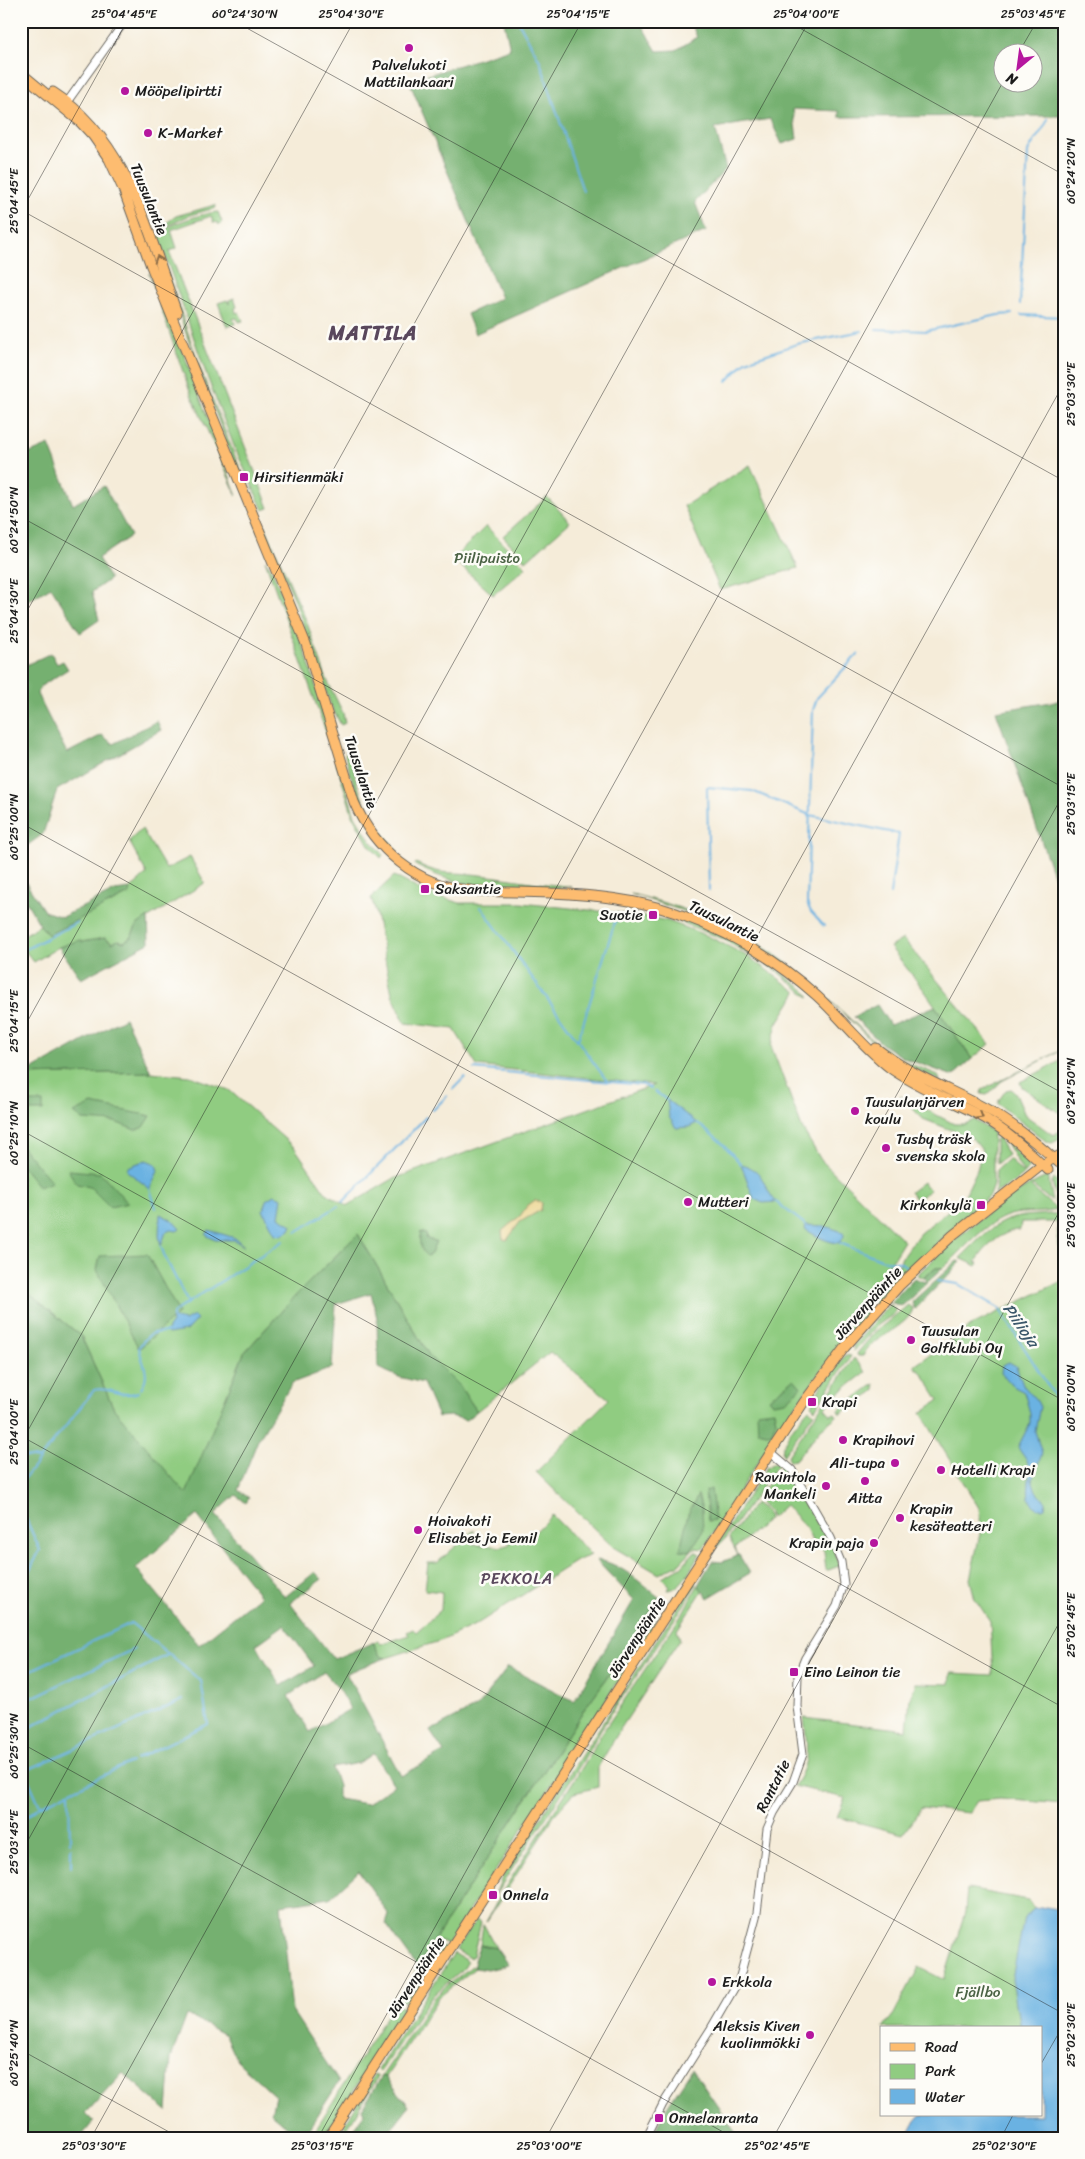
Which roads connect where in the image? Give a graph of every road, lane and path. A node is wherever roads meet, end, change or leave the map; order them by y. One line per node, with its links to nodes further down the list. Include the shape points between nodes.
1 (125, 21): 3 (street)
2 (23, 75): 3 (main road, Tuusulantie)
3 (65, 105): 4 (main road, Tuusulantie, via 98,132 131,185 229,460 306,644 354,802 366,825 388,853 417,874 450,888 603,896 675,912 759,952 816,996)
4 (841, 1020): 6 (main road, Tuusulantie, via 891,1060 990,1111); 7 (main road, Tuusulantie, one-way to 7, via 888,1066 923,1088 985,1119 1019,1142)
5 (1064, 1153): 6 (main road, Järvenpääntie)
6 (1058, 1160): 7 (main road, Järvenpääntie)
7 (1045, 1167): 8 (main road, Järvenpääntie, via 953,1236 876,1312 819,1382)
8 (771, 1452): 9 (main road, Järvenpääntie); 10 (street, Rantatie, via 792,1470 831,1538 842,1562 844,1584 837,1606 798,1675 797,1706 803,1754 794,1782 768,1829 757,1913 739,1980 663,2104)
9 (328, 2138)
10 (646, 2138)

